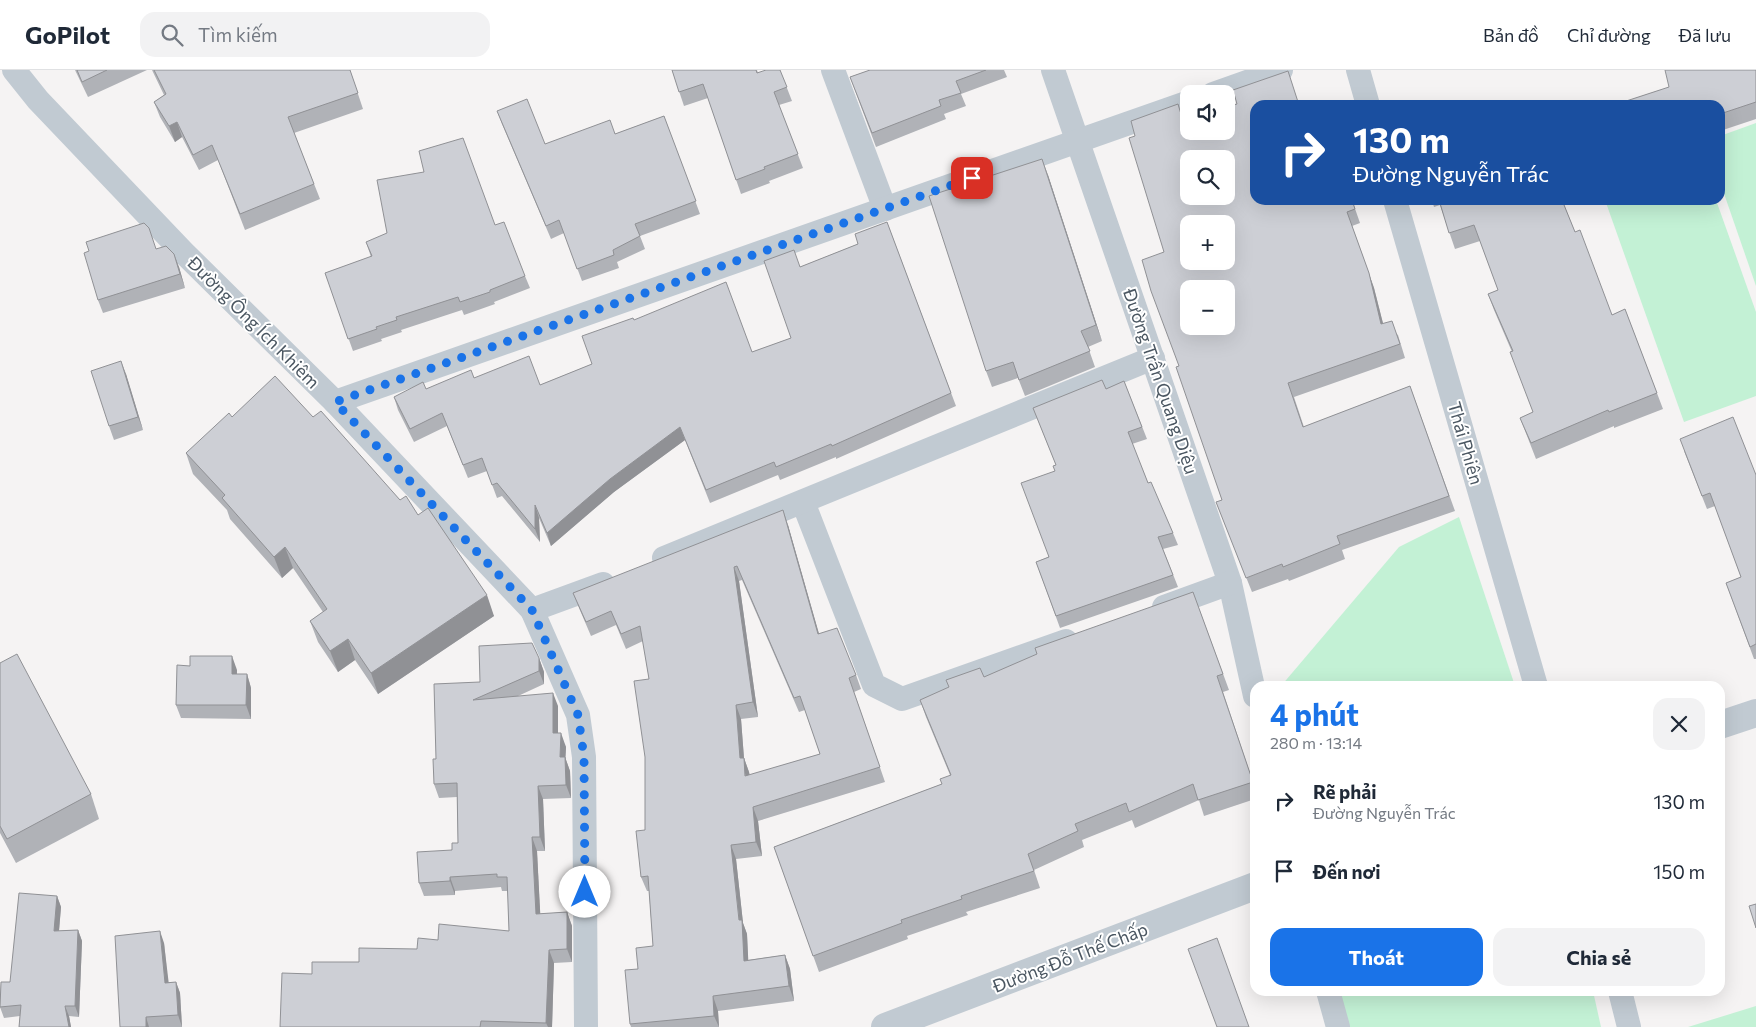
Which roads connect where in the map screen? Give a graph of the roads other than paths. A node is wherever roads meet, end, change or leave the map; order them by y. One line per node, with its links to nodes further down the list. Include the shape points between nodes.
1 (14, 70): 13 (street, Đường Ông Ích Khiêm, via 38,100 183,252)
2 (833, 70): 11 (street)
3 (1053, 70): 9 (street, Đường Trần Quang Diệu)
4 (1281, 70): 6 (street)
5 (1358, 70): 7 (street)
6 (1235, 86)
7 (1367, 100)
8 (1180, 105): 9 (street)
9 (1078, 142): 11 (street); 12 (street, Đường Trần Quang Diệu)
10 (1396, 205): 20 (street, Thái Phiên)
11 (884, 210): 13 (street)
12 (1152, 358): 14 (street); 15 (street, Đường Trần Quang Diệu)
13 (335, 402): 16 (street, Đường Ông Ích Khiêm)
14 (803, 502): 16 (street); 18 (street, via 874,685 902,698)
15 (1230, 583): 17 (street); 19 (street, Đường Trần Quang Diệu)
16 (532, 610): 26 (street, Đường Ông Ích Khiêm, via 578,715 584,757)
17 (1146, 613)
18 (1090, 633)
19 (1252, 681)
20 (1535, 681)
21 (1756, 713): 22 (street)
22 (1725, 723)
23 (1250, 888): 27 (street, Đường Đỗ Thế Chấp)
24 (1329, 996): 28 (street)
25 (1621, 996): 29 (street)
26 (586, 1027)
27 (885, 1027)
28 (1338, 1027)
29 (1629, 1027)

